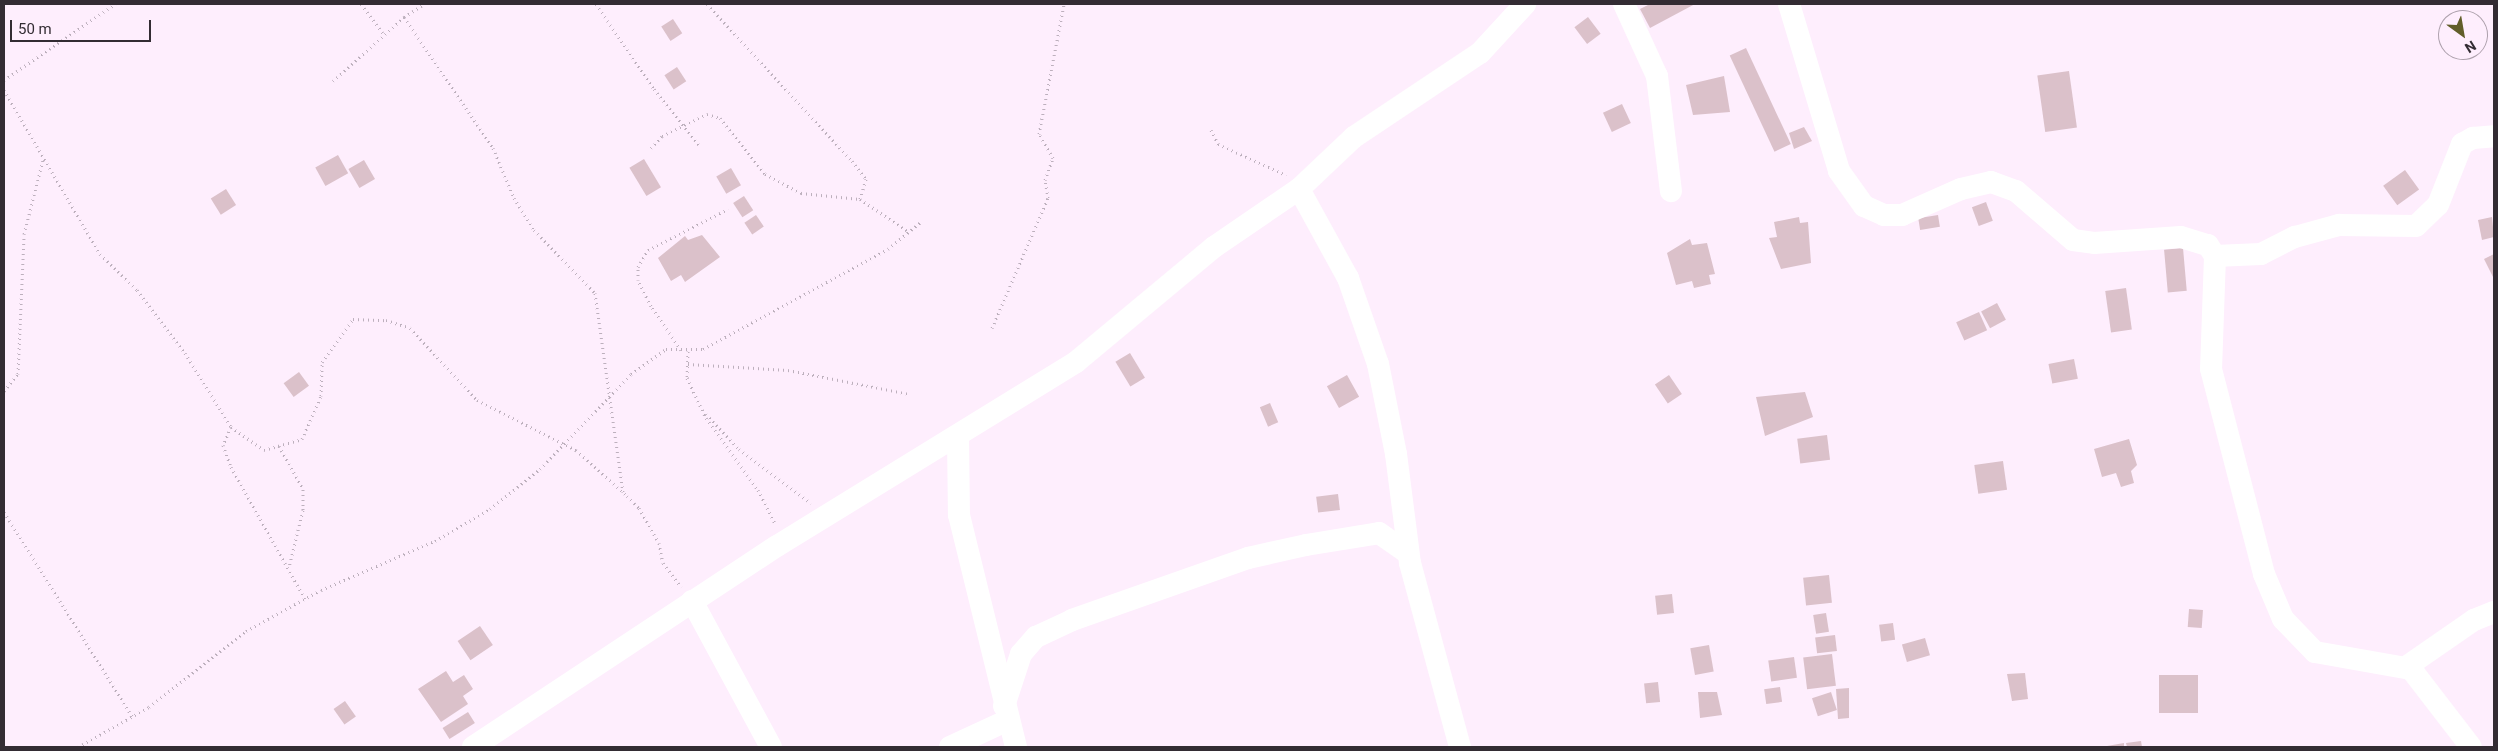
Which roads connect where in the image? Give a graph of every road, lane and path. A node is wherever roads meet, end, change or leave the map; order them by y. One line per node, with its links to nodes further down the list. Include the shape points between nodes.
1 (115, 4): 12 (path)
2 (361, 4): 11 (path)
3 (424, 4): 10 (path)
4 (596, 4): 15 (path)
5 (707, 4): 23 (path, via 852,161 866,179)
6 (1064, 4): 28 (path, via 1039,134 1053,158 1045,180 1048,198)
7 (1524, 4): 21 (street, via 1480,53 1354,136)
8 (1624, 4): 22 (street, via 1658,76)
9 (1789, 4): 27 (street, via 1839,172 1864,206 1884,215 1902,215 1961,189 1991,182 2016,191 2073,240 2198,239)
10 (404, 17): 11 (path); 34 (path, via 493,148 534,230 594,293)
11 (383, 33): 13 (path)
12 (4, 80)
13 (333, 81)
14 (4, 90): 20 (path)
15 (683, 124): 18 (path); 19 (path); 23 (path, via 707,114 720,118 765,174 801,194)
16 (1211, 130): 21 (path, via 1218,144 1290,176)
17 (2494, 136): 27 (street, via 2472,138 2462,144 2438,205 2431,217 2416,226 2339,225 2295,237 2261,254)
18 (699, 144)
19 (651, 148)
20 (43, 160): 32 (path, via 24,234 18,374); 36 (path, via 100,254 137,290 185,352)
21 (1299, 190): 37 (street, via 1214,247 1076,362); 44 (street, via 1328,237 1366,323 1392,428)
22 (1671, 191)
23 (860, 199): 26 (path)
24 (728, 209): 29 (path, via 648,250 638,267 647,297)
25 (922, 221): 26 (path)
26 (909, 232): 30 (path, via 888,249 745,327 703,349)
27 (2215, 256): 49 (street, via 2211,369 2271,596 2294,635 2315,652)
28 (992, 328)
29 (681, 350): 30 (path); 34 (path, via 666,349 631,374)
30 (688, 351): 31 (path)
31 (688, 364): 33 (path, via 788,370); 35 (path, via 687,378)
32 (4, 391)
33 (909, 394)
34 (608, 401): 38 (path); 40 (path)
35 (702, 410): 42 (path, via 739,449 795,494); 43 (path, via 774,517)
36 (231, 427): 39 (path, via 264,450); 45 (path, via 223,445 231,467)
37 (958, 438): 42 (street); 50 (street, via 959,515)
38 (563, 444): 39 (path, via 476,400 410,328 353,319 322,362 321,396 302,439); 40 (path); 46 (path, via 540,469 490,509 435,541)
39 (279, 446): 45 (path, via 303,489 303,510)
40 (623, 492): 47 (path, via 639,508 659,543 663,563)
41 (4, 512): 51 (path)
42 (832, 514): 43 (street)
43 (777, 546): 47 (street)
44 (1408, 553): 50 (street, via 1379,533 1306,545 1248,558 1072,620 1036,638 1021,654); 57 (street)
45 (289, 568): 46 (path)
46 (305, 599): 51 (path, via 246,631 210,656 196,673)
47 (692, 601): 53 (street); 54 (street)
48 (2494, 612): 49 (street, via 2468,624)
49 (2406, 667): 58 (street, via 2430,688)
50 (1005, 713): 55 (street); 56 (street)
51 (132, 716): 52 (path)
52 (78, 747)
53 (473, 747)
54 (771, 747)
55 (950, 747)
56 (1016, 747)
57 (1460, 747)
58 (2471, 747)

